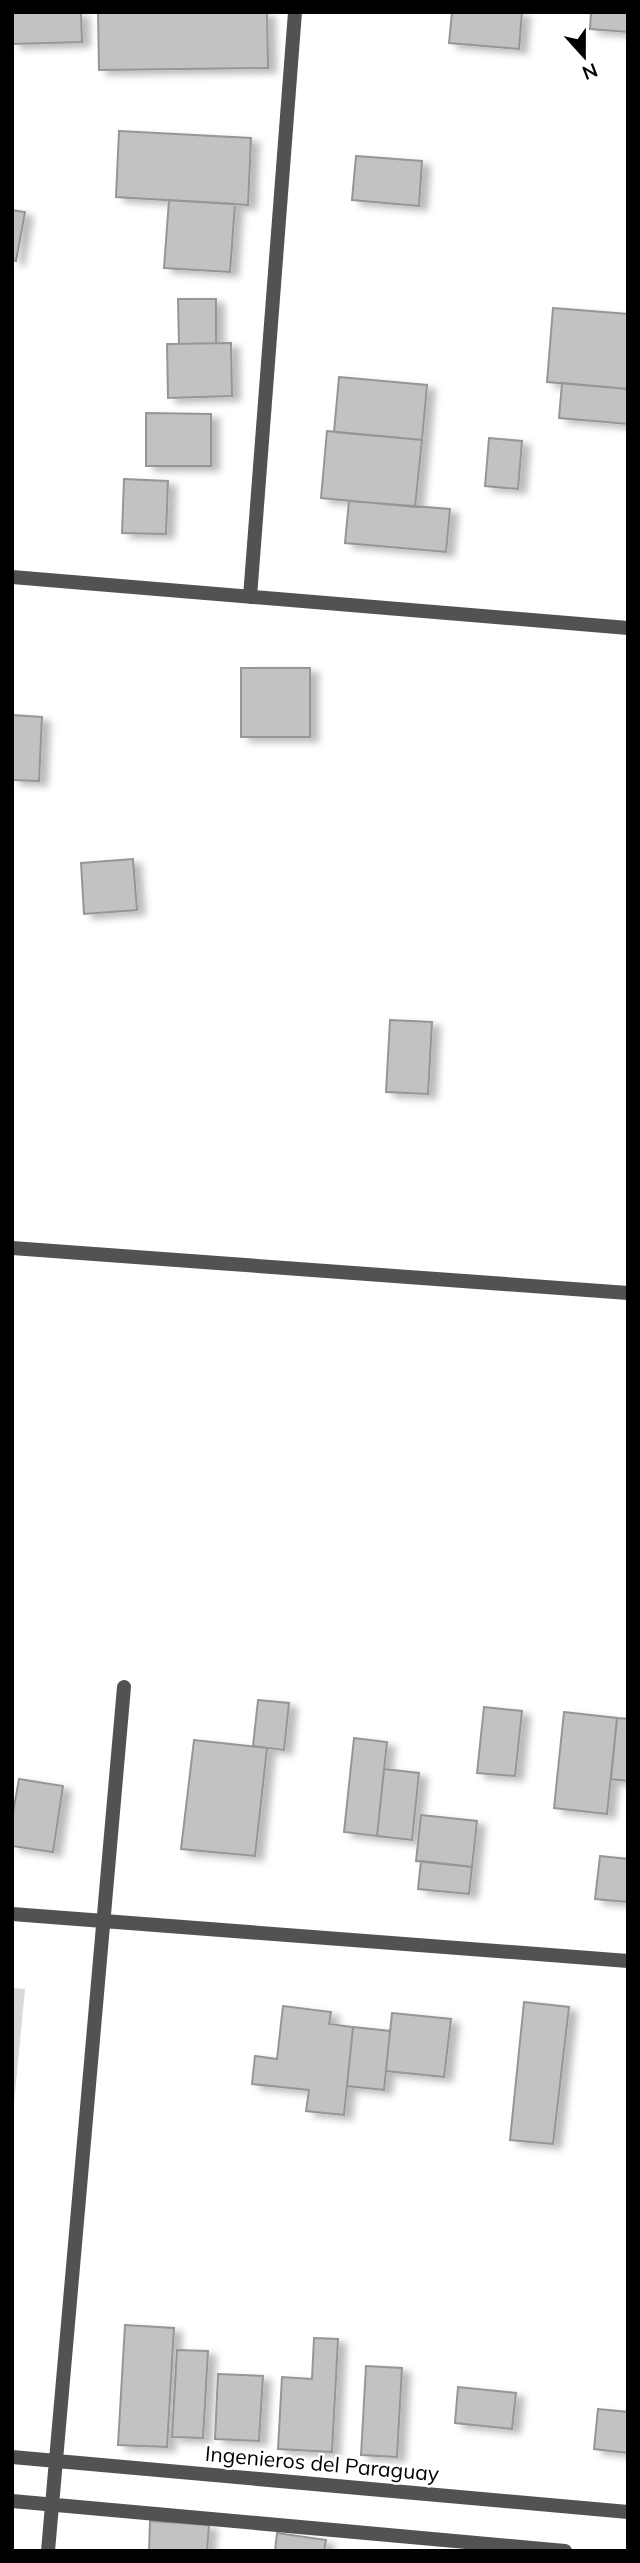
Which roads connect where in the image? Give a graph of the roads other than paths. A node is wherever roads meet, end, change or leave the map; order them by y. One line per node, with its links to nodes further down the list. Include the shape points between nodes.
1 (295, 12): 3 (street)
2 (12, 577): 3 (street)
3 (250, 597): 4 (street)
4 (628, 628)
5 (12, 1248): 6 (street)
6 (628, 1293)
7 (124, 1687): 9 (street)
8 (12, 1914): 9 (street)
9 (104, 1922): 10 (street); 12 (street)
10 (628, 1961)
11 (12, 2457): 12 (street, Ingenieros del Paraguay)
12 (56, 2461): 14 (street); 15 (street, Ingenieros del Paraguay)
13 (12, 2501): 14 (street)
14 (52, 2505): 16 (street); 17 (street)
15 (628, 2512)
16 (48, 2551)
17 (565, 2551)

